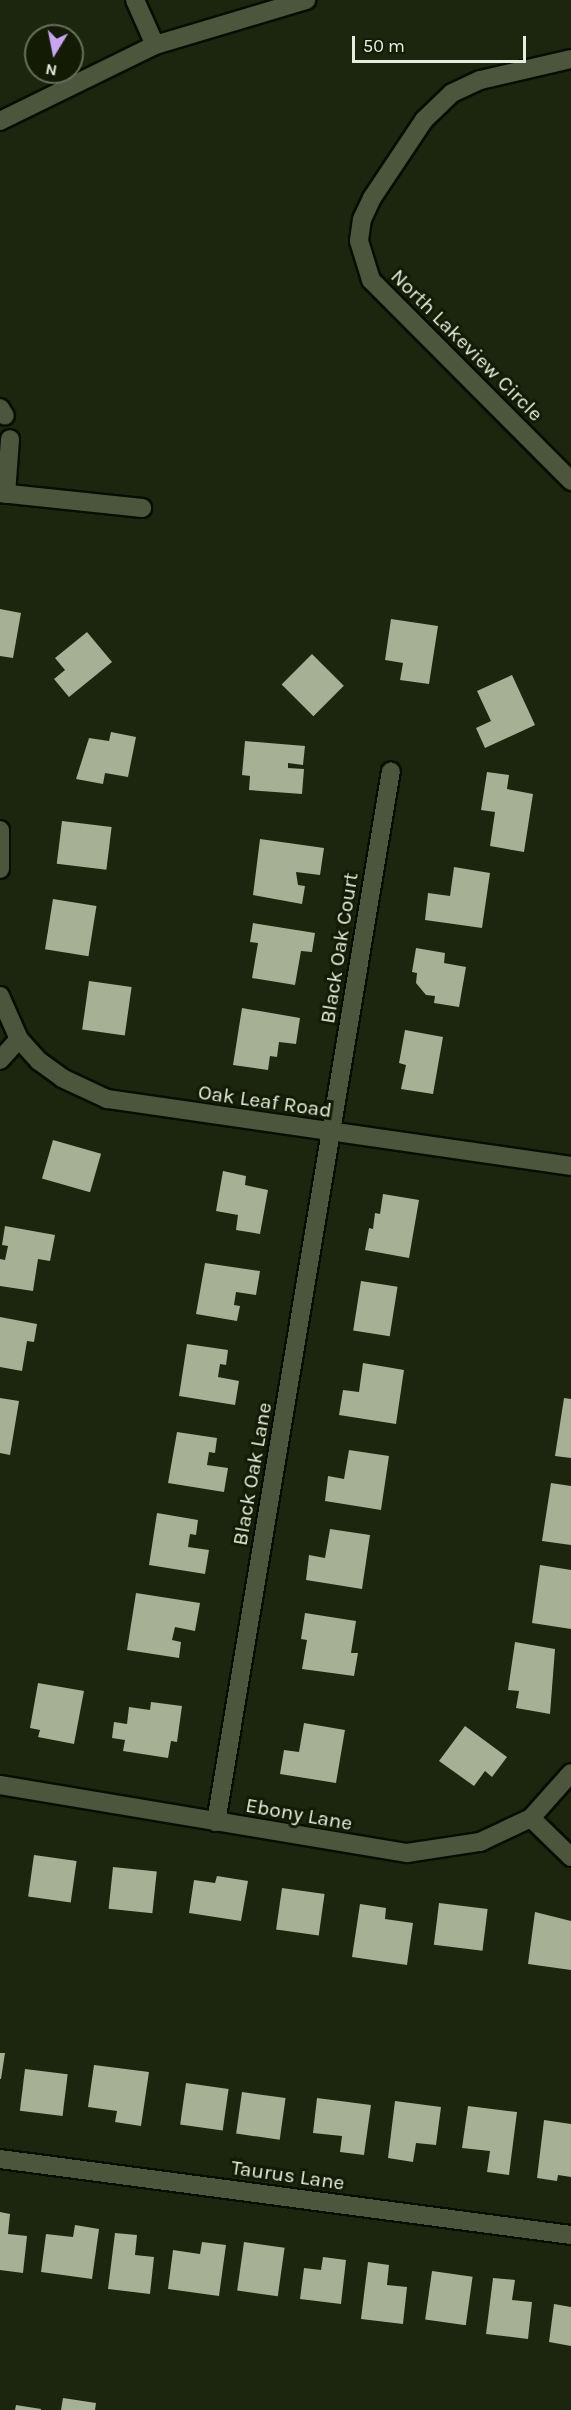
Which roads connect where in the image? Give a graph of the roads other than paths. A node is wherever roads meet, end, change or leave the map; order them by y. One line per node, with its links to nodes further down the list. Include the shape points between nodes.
1 (135, 0): 3 (street)
2 (306, 0): 3 (street)
3 (155, 45): 5 (street)
4 (571, 59): 7 (street, North Lakeview Circle, via 480,80 452,93 424,120 372,198 362,219 359,241 371,280)
5 (0, 121)
6 (10, 439): 8 (street)
7 (571, 481)
8 (3, 493): 9 (street)
9 (142, 508)
10 (391, 771): 16 (street, Black Oak Court)
11 (0, 830): 12 (street)
12 (0, 869)
13 (0, 996): 14 (street, Oak Leaf Road)
14 (19, 1039): 15 (street); 16 (street, Oak Leaf Road, via 62,1078 107,1099)
15 (0, 1060)
16 (332, 1133): 17 (street, Oak Leaf Road); 21 (street, Black Oak Lane)
17 (571, 1166)
18 (571, 1773): 20 (street)
19 (0, 1785): 21 (street, Ebony Lane)
20 (531, 1818): 21 (street, Ebony Lane, via 480,1842 407,1853); 22 (street)
21 (216, 1822)
22 (571, 1857)
23 (0, 2159): 24 (street, Taurus Lane)
24 (571, 2235)

